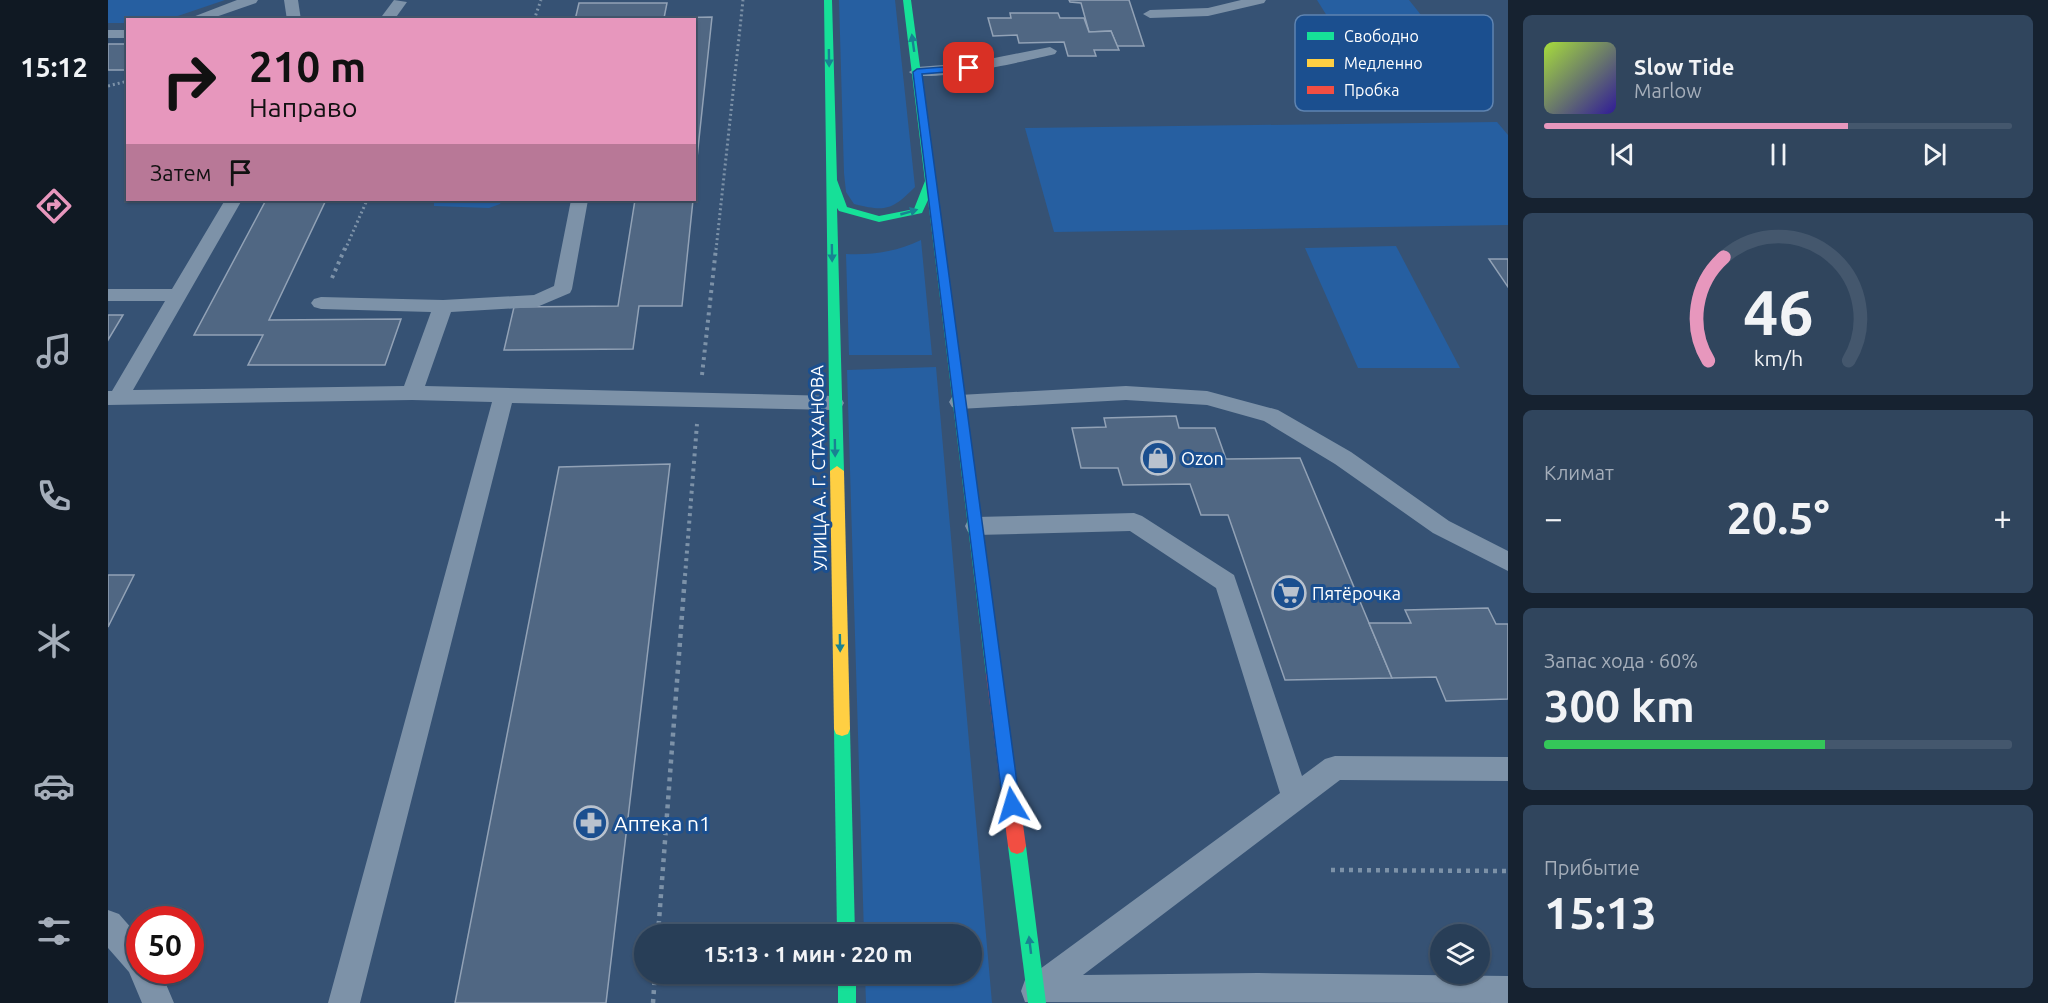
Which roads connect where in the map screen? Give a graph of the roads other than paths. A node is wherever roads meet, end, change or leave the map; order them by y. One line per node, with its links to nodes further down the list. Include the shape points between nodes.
1 (251, 0): 8 (lane)
2 (291, 0): 9 (lane)
3 (828, 0): 15 (main road, УЛИЦА А. Г. СТАХАНОВА, one-way to 15)
4 (907, 0): 14 (main road, one-way to 4)
5 (1259, 0): 7 (lane, via 1208,12)
6 (400, 2): 10 (lane)
7 (1150, 14)
8 (198, 18)
9 (294, 18)
10 (388, 18)
11 (108, 34): 12 (lane)
12 (126, 34)
13 (1050, 51): 14 (lane, via 969,68)
14 (917, 72): 16 (main road)
15 (831, 179): 16 (main road, one-way to 16, via 843,209 879,219 918,211); 26 (main road, УЛИЦА А. Г. СТАХАНОВА, one-way to 26)
16 (930, 181): 27 (main road)
17 (232, 201): 20 (lane)
18 (580, 201): 22 (lane, via 563,289 537,301)
19 (108, 295): 20 (lane)
20 (178, 295): 25 (lane)
21 (321, 303): 22 (lane)
22 (444, 306): 23 (lane)
23 (412, 393): 24 (lane); 25 (lane)
24 (504, 395): 26 (lane); 41 (lane)
25 (113, 399)
26 (834, 402): 32 (main road, УЛИЦА А. Г. СТАХАНОВА, one-way to 32)
27 (959, 402): 28 (main road); 29 (lane, via 1126,393 1207,398 1271,415 1343,458 1441,527)
28 (976, 526): 31 (lane, via 1134,522 1226,582); 39 (main road, one-way to 28)
29 (1508, 562)
30 (1508, 769): 31 (lane, via 1335,768)
31 (1295, 797): 39 (lane)
32 (846, 924)
33 (108, 925): 34 (lane)
34 (126, 946)
35 (150, 984): 40 (lane)
36 (847, 984): 42 (main road)
37 (1508, 991): 38 (lane)
38 (1259, 996): 39 (lane)
39 (1036, 997)
40 (158, 1003)
41 (344, 1003)
42 (847, 1003)

